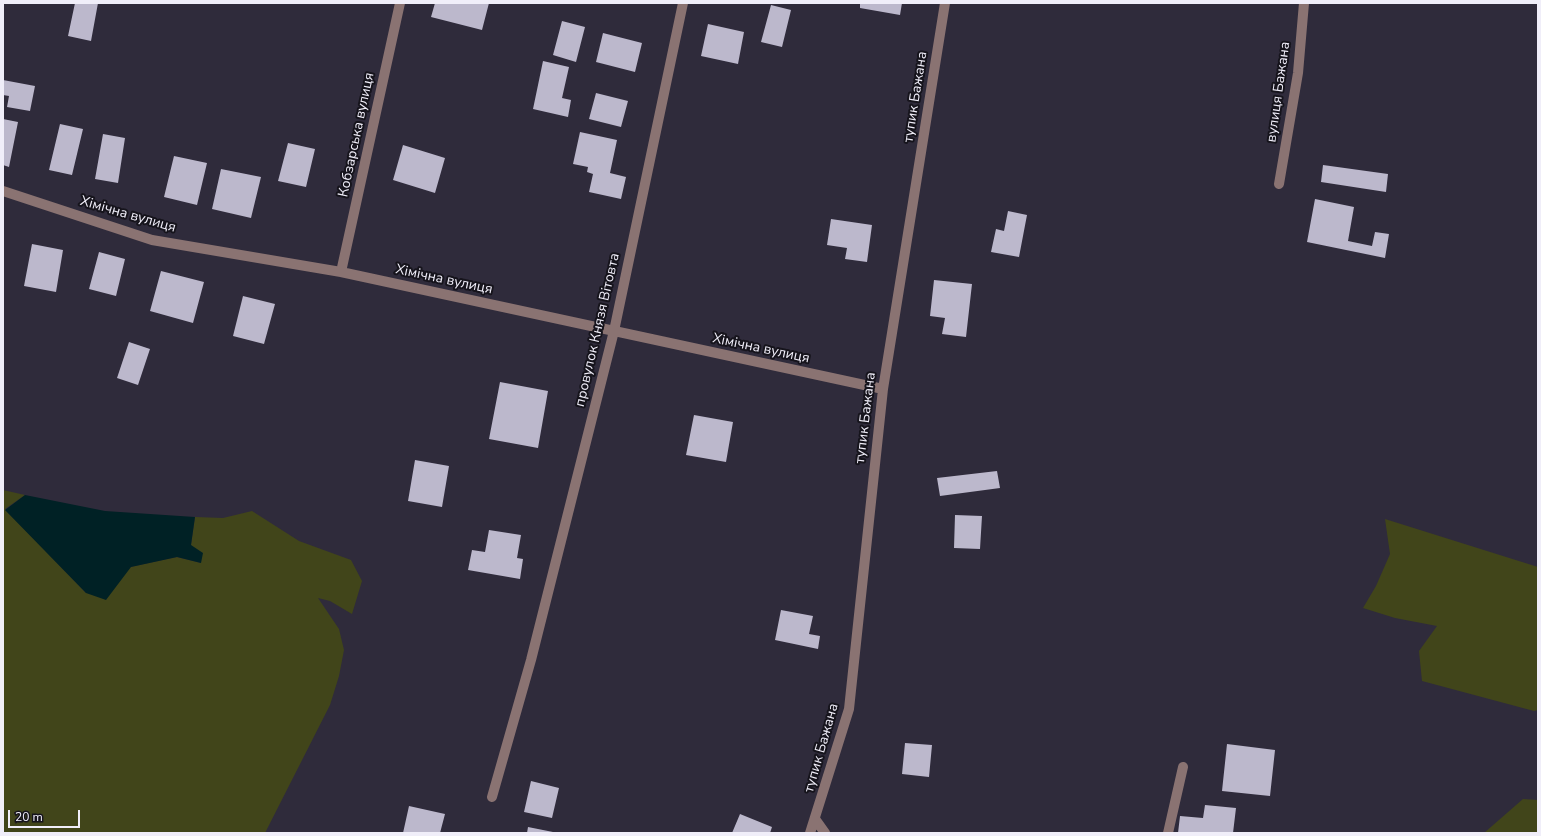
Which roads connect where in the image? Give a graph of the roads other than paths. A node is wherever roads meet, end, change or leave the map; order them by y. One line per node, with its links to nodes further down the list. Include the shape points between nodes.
1 (400, 3): 7 (street, Кобзарська вулиця)
2 (683, 3): 8 (street, провулок Князя Вітовта)
3 (945, 3): 9 (street, тупик Бажана)
4 (1304, 3): 5 (street, вулиця Бажана, via 1298,73)
5 (1279, 184)
6 (3, 191): 7 (street, Хімічна вулиця, via 152,240)
7 (340, 272): 8 (street, Хімічна вулиця)
8 (614, 331): 9 (street, Хімічна вулиця); 11 (street, провулок Князя Вітовта, via 531,660)
9 (883, 389): 12 (street, тупик Бажана, via 849,709)
10 (1183, 767): 15 (street)
11 (492, 797)
12 (815, 819): 13 (street, тупик Бажана); 14 (street)
13 (810, 833)
14 (825, 833)
15 (1168, 833)

